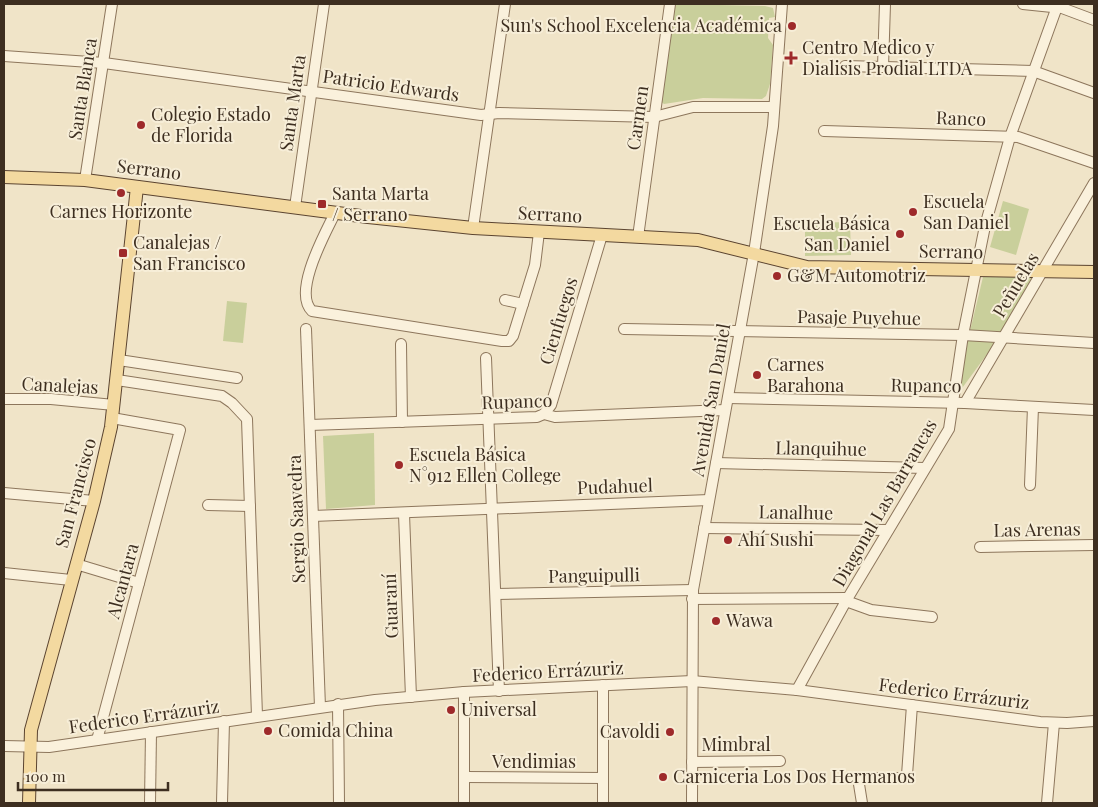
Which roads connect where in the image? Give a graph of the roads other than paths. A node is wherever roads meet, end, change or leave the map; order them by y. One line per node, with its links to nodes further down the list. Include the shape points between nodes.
1 (112, 4): 11 (street, Santa Blanca)
2 (324, 4): 15 (street, Santa Marta)
3 (505, 4): 18 (street)
4 (670, 4): 19 (street, Carmen)
5 (782, 4): 17 (street, Avenida San Daniel)
6 (885, 4): 13 (street)
7 (1023, 4): 8 (street)
8 (1058, 5): 9 (street); 14 (street, Diagonal Las Barrancas)
9 (1094, 20)
10 (4, 56): 11 (street, Patricio Edwards)
11 (104, 63): 15 (street, Patricio Edwards); 24 (street, Santa Blanca)
12 (845, 66): 13 (street)
13 (883, 67): 14 (street)
14 (1032, 71): 16 (street); 21 (street, Diagonal Las Barrancas)
15 (311, 92): 18 (street, Patricio Edwards); 27 (street, Santa Marta)
16 (1094, 93)
17 (774, 107): 19 (street, Patricio Edwards, via 693,107); 33 (street, Avenida San Daniel)
18 (489, 114): 19 (street, Patricio Edwards); 29 (street)
19 (654, 117): 32 (street, Carmen)
20 (824, 131): 21 (street, Ranco)
21 (1010, 137): 22 (street, Ranco, via 1027,139); 34 (street, Diagonal Las Barrancas)
22 (1094, 163)
23 (4, 177): 24 (main road, Serrano)
24 (85, 180): 26 (main road, Serrano)
25 (1094, 184): 35 (street, Peñuelas)
26 (137, 187): 27 (main road, Serrano); 47 (main road, San Francisco)
27 (295, 207): 28 (main road, Serrano)
28 (336, 213): 29 (main road, Serrano); 38 (street, via 308,274 307,301 312,311 506,341 513,336)
29 (473, 228): 30 (main road, Serrano)
30 (539, 232): 31 (main road, Serrano); 38 (street, via 535,265)
31 (602, 235): 32 (main road, Serrano); 58 (street, Cienfuegos, via 550,405)
32 (638, 237): 33 (main road, Serrano, via 698,240)
33 (754, 253): 34 (main road, Serrano, via 816,268); 41 (street, Avenida San Daniel)
34 (975, 270): 35 (main road, Serrano); 42 (street, Diagonal Las Barrancas)
35 (1043, 271): 36 (main road, Serrano); 43 (street, Peñuelas)
36 (1094, 272)
37 (505, 300): 38 (street)
38 (523, 304)
39 (624, 329): 41 (street, Pasaje Puyehue)
40 (306, 330): 61 (street, Sergio Saavedra)
41 (739, 333): 42 (street, Pasaje Puyehue); 50 (street, Avenida San Daniel)
42 (963, 336): 43 (street, Pasaje Puyehue); 52 (street, Diagonal Las Barrancas)
43 (1004, 337): 44 (street, Pasaje Puyehue); 53 (street, Peñuelas)
44 (1094, 343)
45 (401, 344): 60 (street)
46 (486, 358): 59 (street)
47 (119, 360): 48 (street); 49 (main road, San Francisco)
48 (237, 378)
49 (117, 380): 57 (main road, San Francisco); 70 (street, via 222,396 245,415)
50 (728, 398): 52 (street, Rupanco); 55 (street, Avenida San Daniel)
51 (4, 399): 57 (street, Canalejas, via 51,399)
52 (953, 402): 53 (street, Rupanco); 64 (street, Diagonal Las Barrancas, via 949,429)
53 (965, 403): 54 (street, Rupanco)
54 (1033, 406): 56 (street, Rupanco); 65 (street)
55 (725, 410): 58 (street, Rupanco, via 552,417); 63 (street, Avenida San Daniel)
56 (1094, 410)
57 (113, 412): 62 (street, Canalejas); 68 (main road, San Francisco)
58 (544, 414): 59 (street, Rupanco)
59 (490, 418): 60 (street, Rupanco); 71 (street)
60 (402, 422): 61 (street, Rupanco)
61 (310, 425): 73 (street, Sergio Saavedra)
62 (180, 430): 81 (street, Alcantara)
63 (716, 463): 64 (street, Llanquihue); 67 (street, Avenida San Daniel)
64 (925, 468): 75 (street, Diagonal Las Barrancas)
65 (1030, 484)
66 (4, 493): 68 (street)
67 (709, 500): 71 (street, Pudahuel); 74 (street, Avenida San Daniel)
68 (94, 501): 78 (main road, San Francisco)
69 (208, 505): 70 (street)
70 (250, 506): 95 (street)
71 (493, 507): 72 (street, Pudahuel); 82 (street)
72 (404, 514): 73 (street, Pudahuel); 91 (street, Guaraní)
73 (313, 516): 94 (street, Sergio Saavedra)
74 (704, 528): 75 (street, Lanalhue); 83 (street, Avenida San Daniel)
75 (888, 530): 84 (street, Diagonal Las Barrancas)
76 (1094, 545): 77 (street, Las Arenas)
77 (980, 547)
78 (76, 564): 80 (main road, San Francisco); 81 (street)
79 (4, 574): 80 (street)
80 (72, 580): 102 (main road, San Francisco)
81 (139, 583): 100 (street, Alcantara)
82 (496, 594): 83 (street, Panguipulli); 89 (street)
83 (693, 595): 84 (street, Panguipulli); 86 (street, Avenida San Daniel)
84 (847, 600): 85 (street, Panguipulli, via 871,610); 88 (street, Diagonal Las Barrancas)
85 (932, 617)
86 (692, 681): 87 (street, Federico Errázuriz); 88 (street, Federico Errázuriz); 104 (street, Avenida San Daniel)
87 (603, 685): 89 (street, Federico Errázuriz); 106 (street)
88 (797, 690): 93 (street, Federico Errázuriz)
89 (499, 691): 90 (street, Federico Errázuriz)
90 (464, 692): 91 (street, Federico Errázuriz); 105 (street)
91 (411, 696): 92 (street, Federico Errázuriz)
92 (338, 704): 94 (street, Federico Errázuriz); 110 (street)
93 (912, 706): 98 (street, Federico Errázuriz); 114 (street, via 908,776 858,778)
94 (320, 707): 95 (street, Federico Errázuriz)
95 (257, 716): 96 (street, Federico Errázuriz)
96 (224, 721): 99 (street, Federico Errázuriz); 109 (street)
97 (1094, 721): 98 (street, Federico Errázuriz)
98 (1054, 723): 115 (street)
99 (151, 732): 100 (street, Federico Errázuriz); 108 (street)
100 (97, 740): 102 (street, Federico Errázuriz)
101 (4, 746): 102 (street, Federico Errázuriz)
102 (29, 747): 107 (main road, San Francisco)
103 (780, 761): 104 (street, Mimbral)
104 (692, 762): 113 (street, Avenida San Daniel)
105 (464, 778): 106 (street, Vendimias); 111 (street)
106 (603, 778): 112 (street)
107 (29, 803)
108 (150, 803)
109 (222, 803)
110 (339, 803)
111 (464, 803)
112 (603, 803)
113 (692, 803)
114 (862, 803)
115 (1047, 803)

